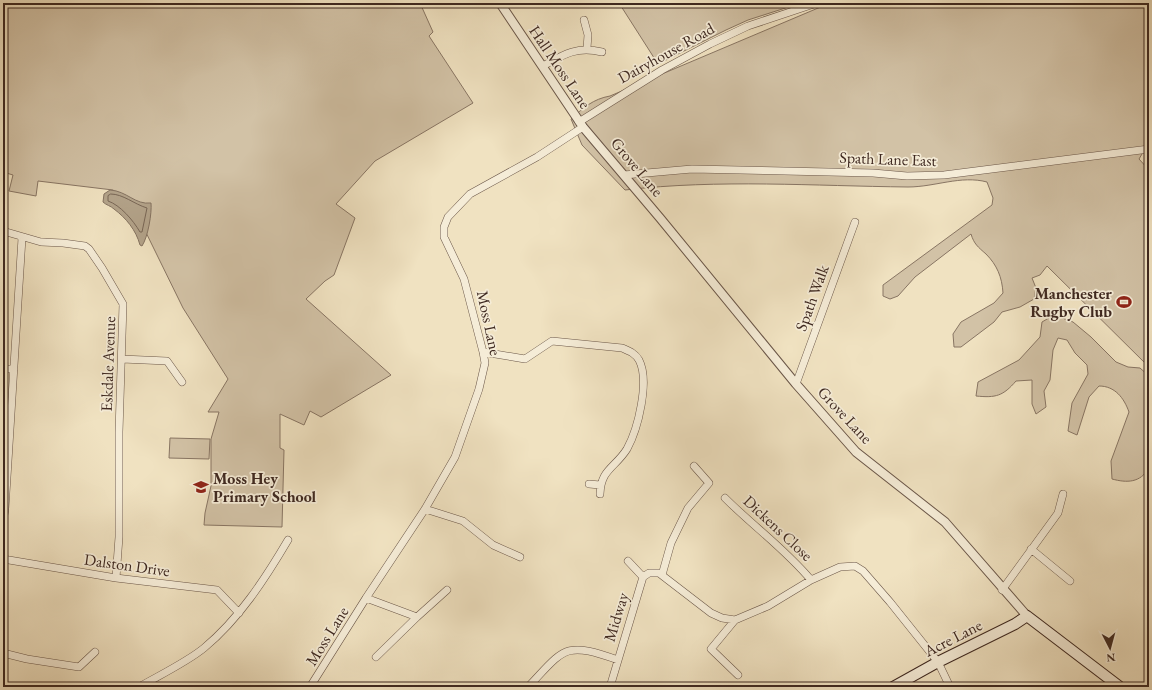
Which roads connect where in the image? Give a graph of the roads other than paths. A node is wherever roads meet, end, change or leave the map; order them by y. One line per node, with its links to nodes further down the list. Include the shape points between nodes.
1 (500, 3): 6 (street, Hall Moss Lane)
2 (817, 3): 7 (street, Dairyhouse Road, via 748,26 710,44 662,70)
3 (584, 20): 4 (street, via 588,35)
4 (587, 48): 5 (street); 6 (street, via 564,53)
5 (602, 52)
6 (543, 66): 7 (street, Hall Moss Lane)
7 (581, 124): 9 (street, Grove Lane); 13 (street, Moss Lane, via 536,157 470,194 448,217 444,236 464,279)
8 (1149, 149): 9 (street, Spath Lane East, via 944,175 692,169)
9 (624, 175): 18 (street, Grove Lane)
10 (855, 222): 18 (street, Spath Walk)
11 (3, 230): 12 (street, Eskdale Avenue)
12 (22, 238): 14 (street, Eskdale Avenue, via 81,245 89,249 123,304); 16 (street)
13 (483, 352): 21 (street, via 524,359 552,341 622,348 632,352 642,368 643,382 636,426 626,449 602,478); 25 (street, Moss Lane, via 480,389 467,428 455,457)
14 (122, 359): 17 (street, via 167,361); 34 (street, Eskdale Avenue)
15 (3, 368): 16 (street)
16 (14, 369): 26 (street)
17 (182, 382)
18 (796, 384): 38 (street, Grove Lane, via 856,452 945,522)
19 (694, 466): 32 (street, via 709,483 688,508 671,544)
20 (589, 484): 21 (street)
21 (600, 485): 22 (street)
22 (600, 494)
23 (1063, 494): 28 (street, via 1058,513)
24 (725, 498): 35 (street, Dickens Close, via 795,561)
25 (425, 509): 29 (street, via 463,521 493,545); 39 (street, Moss Lane)
26 (3, 522)
27 (288, 540): 40 (street)
28 (1031, 549): 36 (street); 38 (street)
29 (520, 557)
30 (3, 559): 34 (street, Dalston Drive)
31 (628, 561): 33 (street, Midway)
32 (662, 575): 33 (street, via 654,572); 43 (street, via 711,613)
33 (643, 577): 47 (street, Midway)
34 (116, 578): 40 (street, Dalston Drive, via 217,590)
35 (811, 580): 43 (street, via 768,606); 48 (street, via 840,567 855,566 863,571)
36 (1070, 582)
37 (447, 590): 42 (street)
38 (1002, 590): 41 (street, Grove Lane)
39 (366, 598): 42 (street, Moss Lane); 51 (street, Moss Lane)
40 (239, 613): 50 (street, via 204,648)
41 (1027, 616): 48 (main road, Acre Lane); 56 (main road, Grove Lane)
42 (417, 617): 46 (street)
43 (735, 620): 49 (street, via 711,649)
44 (95, 652): 45 (street, via 79,667)
45 (3, 653)
46 (376, 657)
47 (618, 660): 52 (street, via 579,648 569,650 554,659); 53 (street, Midway)
48 (938, 662): 54 (main road, Acre Lane); 55 (street)
49 (738, 675)
50 (139, 687)
51 (310, 687)
52 (528, 687)
53 (610, 687)
54 (893, 687)
55 (950, 687)
56 (1120, 687)

